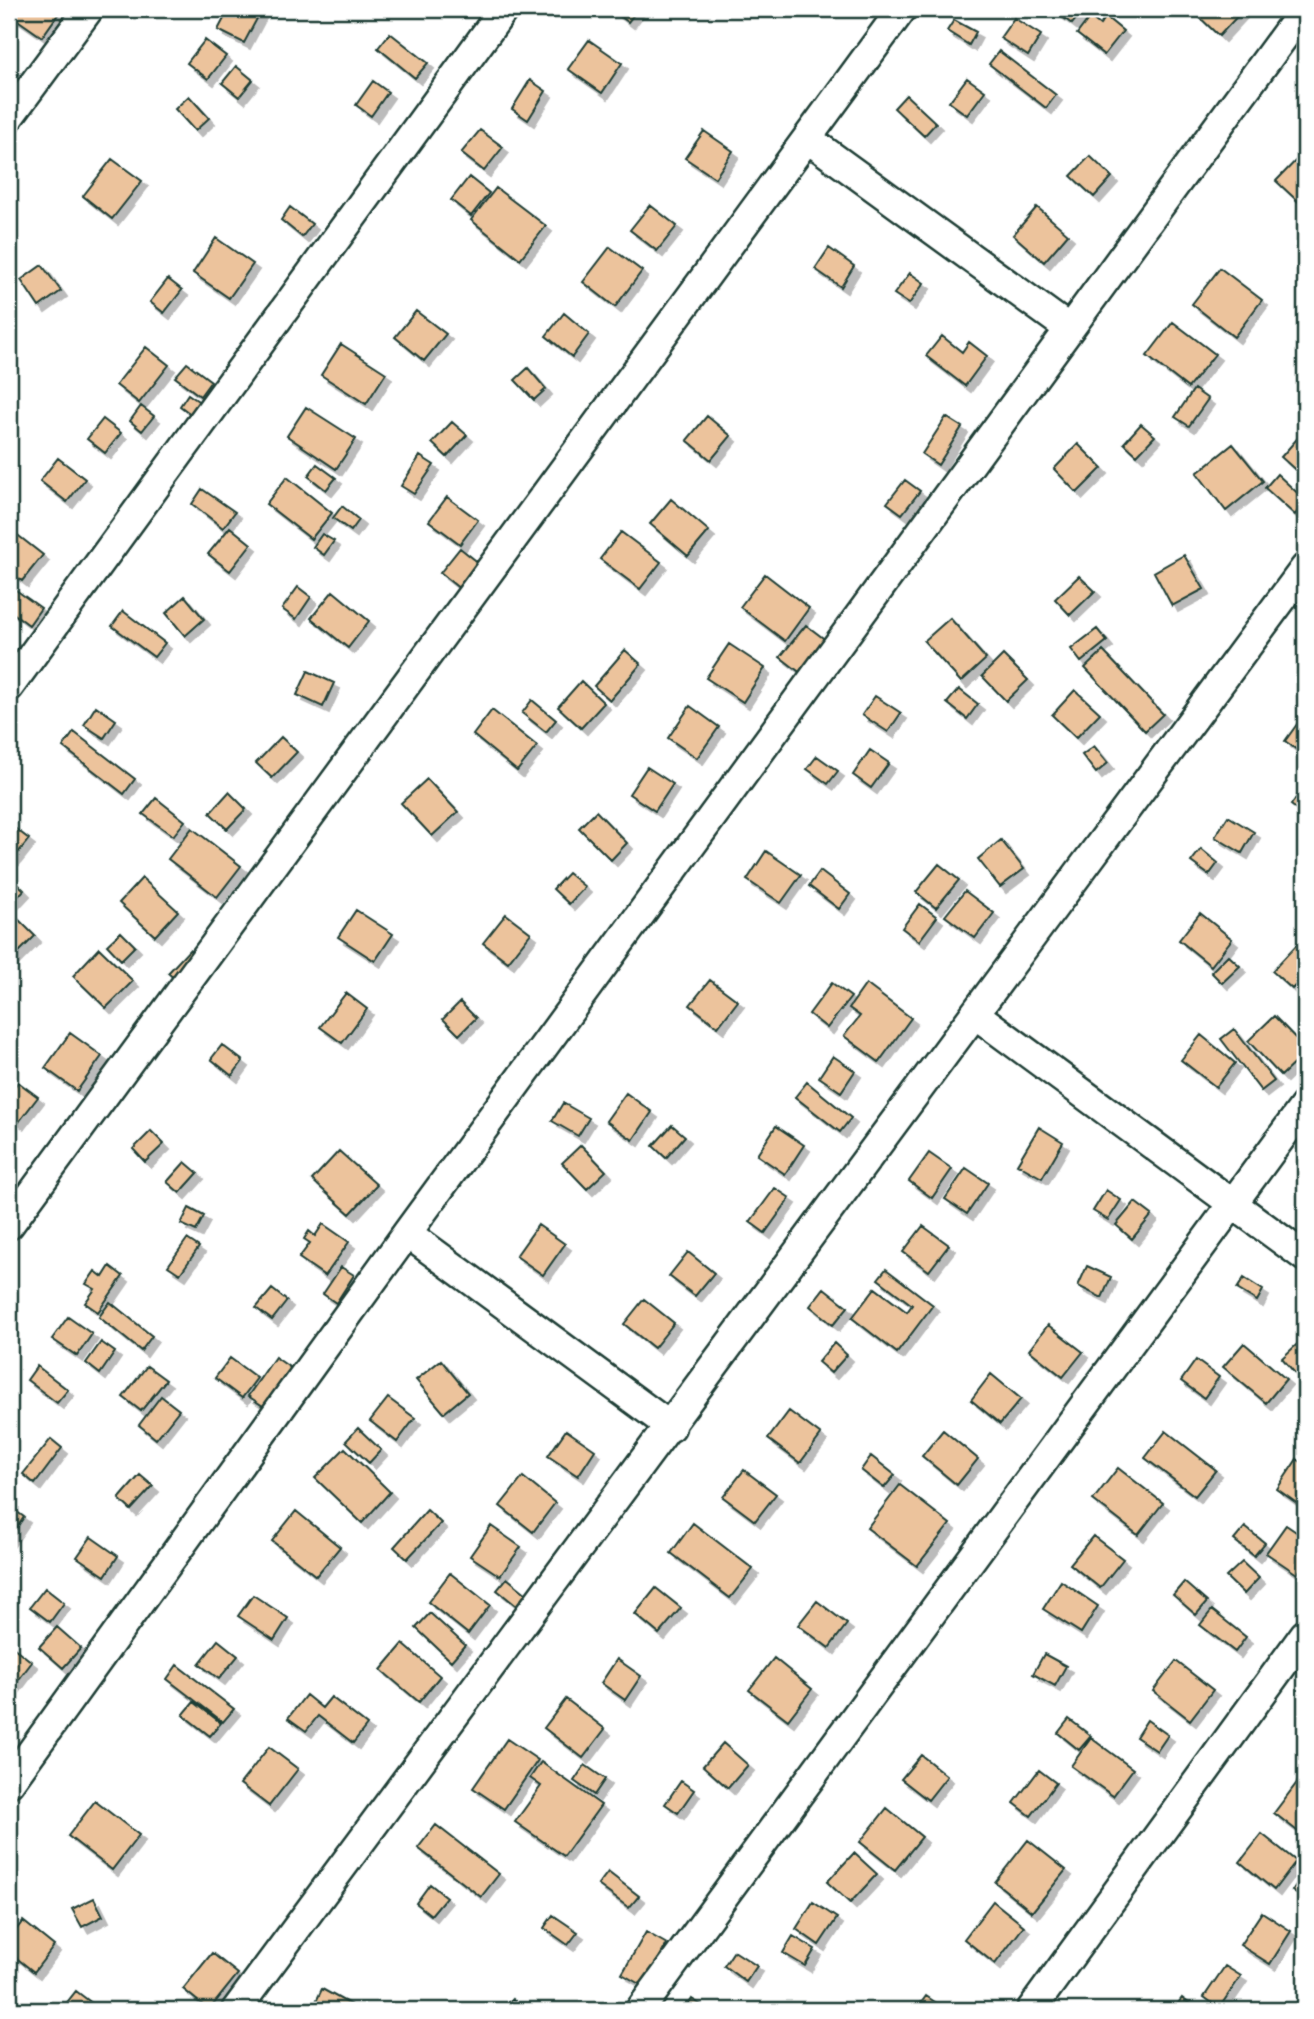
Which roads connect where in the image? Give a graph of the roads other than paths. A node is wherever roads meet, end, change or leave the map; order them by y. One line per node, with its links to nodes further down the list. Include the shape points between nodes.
1 (89, 9): 5 (street)
2 (504, 9): 9 (street)
3 (902, 9): 6 (street)
4 (1304, 9): 7 (street)
5 (9, 117)
6 (808, 139): 7 (street); 13 (street)
7 (1068, 328): 14 (street)
8 (1305, 568): 10 (street)
9 (9, 687)
10 (975, 1014): 12 (street); 16 (street)
11 (1305, 1105): 12 (street)
12 (1233, 1203): 15 (street); 20 (street)
13 (9, 1225)
14 (407, 1233): 16 (street); 18 (street)
15 (1305, 1257)
16 (671, 1427): 19 (street)
17 (1304, 1639): 21 (street)
18 (9, 1783)
19 (236, 2010)
20 (640, 2010)
21 (1031, 2010)

